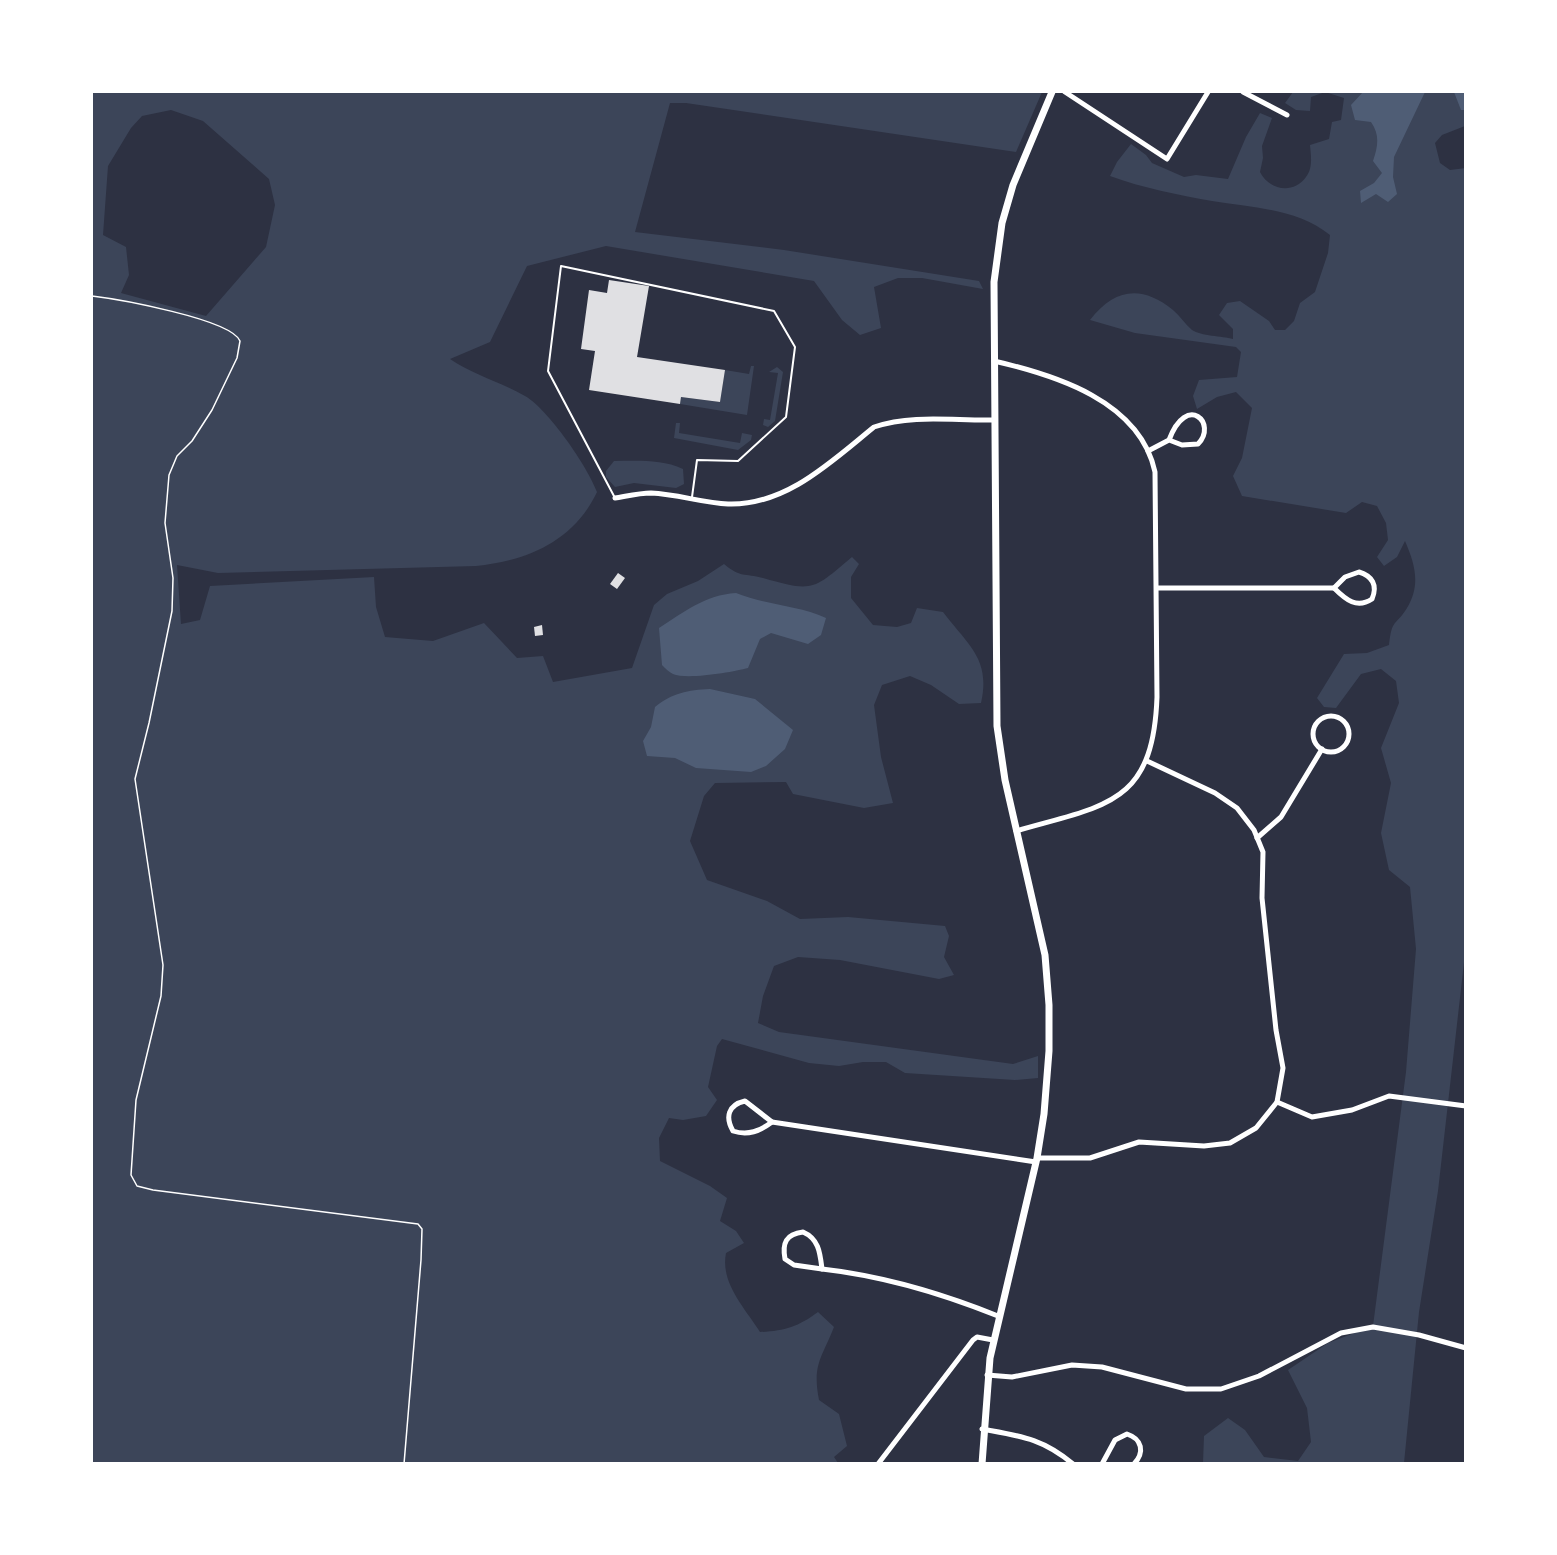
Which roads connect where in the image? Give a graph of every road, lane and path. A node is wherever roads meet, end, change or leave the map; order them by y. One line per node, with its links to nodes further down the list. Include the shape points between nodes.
1 (1052, 92): 7 (street, via 1021,160 1002,223 994,282)
2 (1065, 92): 3 (street, via 1167,159)
3 (1208, 92)
4 (1243, 92): 5 (street)
5 (1287, 115)
6 (92, 296): 29 (path, via 194,317 229,330 240,341 237,358 213,410 177,456 168,475 165,523 173,578 172,611 135,779 163,965 161,996 136,1100 131,1175 137,1186 153,1190 418,1224 422,1229 421,1260)
7 (994, 361): 8 (street); 10 (street, via 1046,375 1092,395 1121,417)
8 (994, 420): 12 (street, via 911,418 888,422 874,427 776,498 753,504); 17 (street, via 997,726)
9 (1169, 440): 9 (street, via 1182,417 1190,414 1200,418 1205,428 1204,438 1198,444 1182,446); 10 (street)
10 (1148, 451): 13 (street, via 1155,472)
11 (615, 498): 12 (street, via 651,493); 12 (lane, via 548,371 561,266 774,311 795,346 786,417 738,461 697,460)
12 (691, 500)
13 (1157, 588): 14 (street); 16 (street, via 1156,724)
14 (1334, 588): 14 (street, via 1358,604 1372,599 1376,591 1374,581 1359,572 1345,577)
15 (1322, 749): 15 (street, via 1333,752 1347,743 1349,732 1340,719 1323,719 1315,728 1314,740); 18 (street, via 1281,817)
16 (1146, 761): 17 (street, via 1132,785 1111,802); 18 (street, via 1226,800 1237,808)
17 (1016, 831): 22 (street, via 1042,939 1049,1005 1047,1078)
18 (1257, 838): 19 (street, via 1263,852 1262,898 1283,1068)
19 (1278, 1102): 20 (street, via 1312,1117 1352,1110 1389,1096); 22 (street, via 1256,1128 1230,1143 1204,1146 1139,1142 1090,1158)
20 (1466, 1106)
21 (772, 1122): 21 (street, via 745,1101 732,1107 728,1114 733,1131 741,1134 764,1129); 22 (street)
22 (1036, 1160): 24 (street)
23 (822, 1269): 23 (street, via 812,1236 803,1232 787,1238 782,1246 784,1259 794,1265); 24 (street, via 898,1282)
24 (998, 1316): 25 (street)
25 (993, 1340): 27 (street); 30 (street, via 972,1340)
26 (1466, 1348): 27 (street, via 1373,1327 1341,1334 1259,1377 1221,1389 1186,1389 1102,1367 1072,1365 1012,1377)
27 (987, 1376): 28 (street)
28 (982, 1429): 31 (street); 32 (street, via 1035,1439)
29 (404, 1464)
30 (878, 1464)
31 (982, 1464)
32 (1073, 1464)
33 (1102, 1464): 34 (street, via 1115,1440 1127,1434 1136,1437 1141,1445 1141,1454)
34 (1134, 1464)

